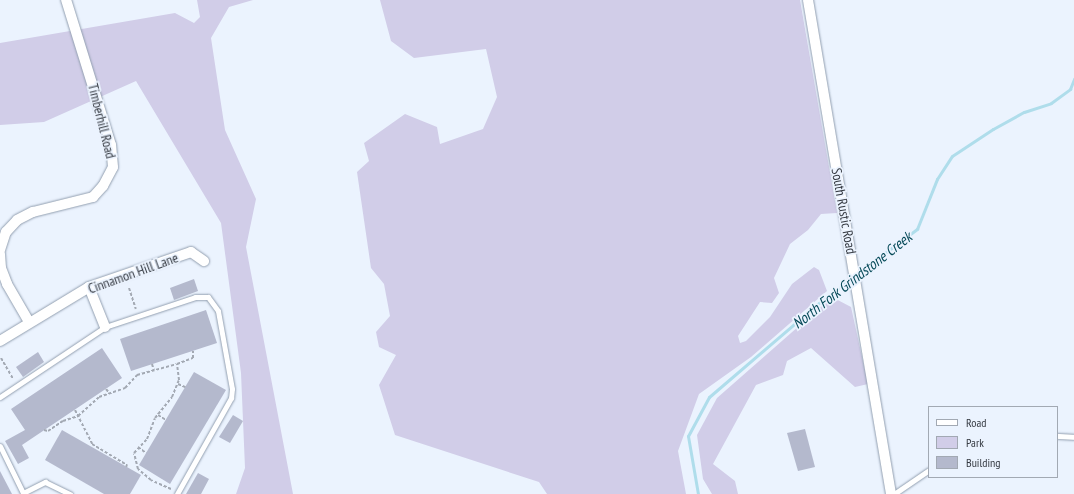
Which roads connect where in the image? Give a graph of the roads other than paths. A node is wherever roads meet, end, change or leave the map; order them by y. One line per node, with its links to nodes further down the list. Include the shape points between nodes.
1 (66, 0): 3 (street, Timberhill Road, via 111,145 114,167 104,186 92,197 33,212 17,220 6,232)
2 (808, 0): 17 (street, South Rustic Road)
3 (0, 250)
4 (0, 254): 7 (street, via 1,268 7,284)
5 (204, 261): 6 (street, Cinnamon Hill Lane, via 191,252)
6 (89, 287): 7 (street, Cinnamon Hill Lane); 8 (street)
7 (29, 322): 9 (street, Cinnamon Hill Lane)
8 (105, 327): 10 (lane); 16 (lane, via 195,297 208,297 218,311 232,389 231,398)
9 (0, 341)
10 (0, 397)
11 (1058, 436): 12 (lane)
12 (1074, 437)
13 (0, 446): 15 (lane, via 23,493 45,482)
14 (928, 471): 17 (lane)
15 (70, 494)
16 (177, 494)
17 (892, 494)

